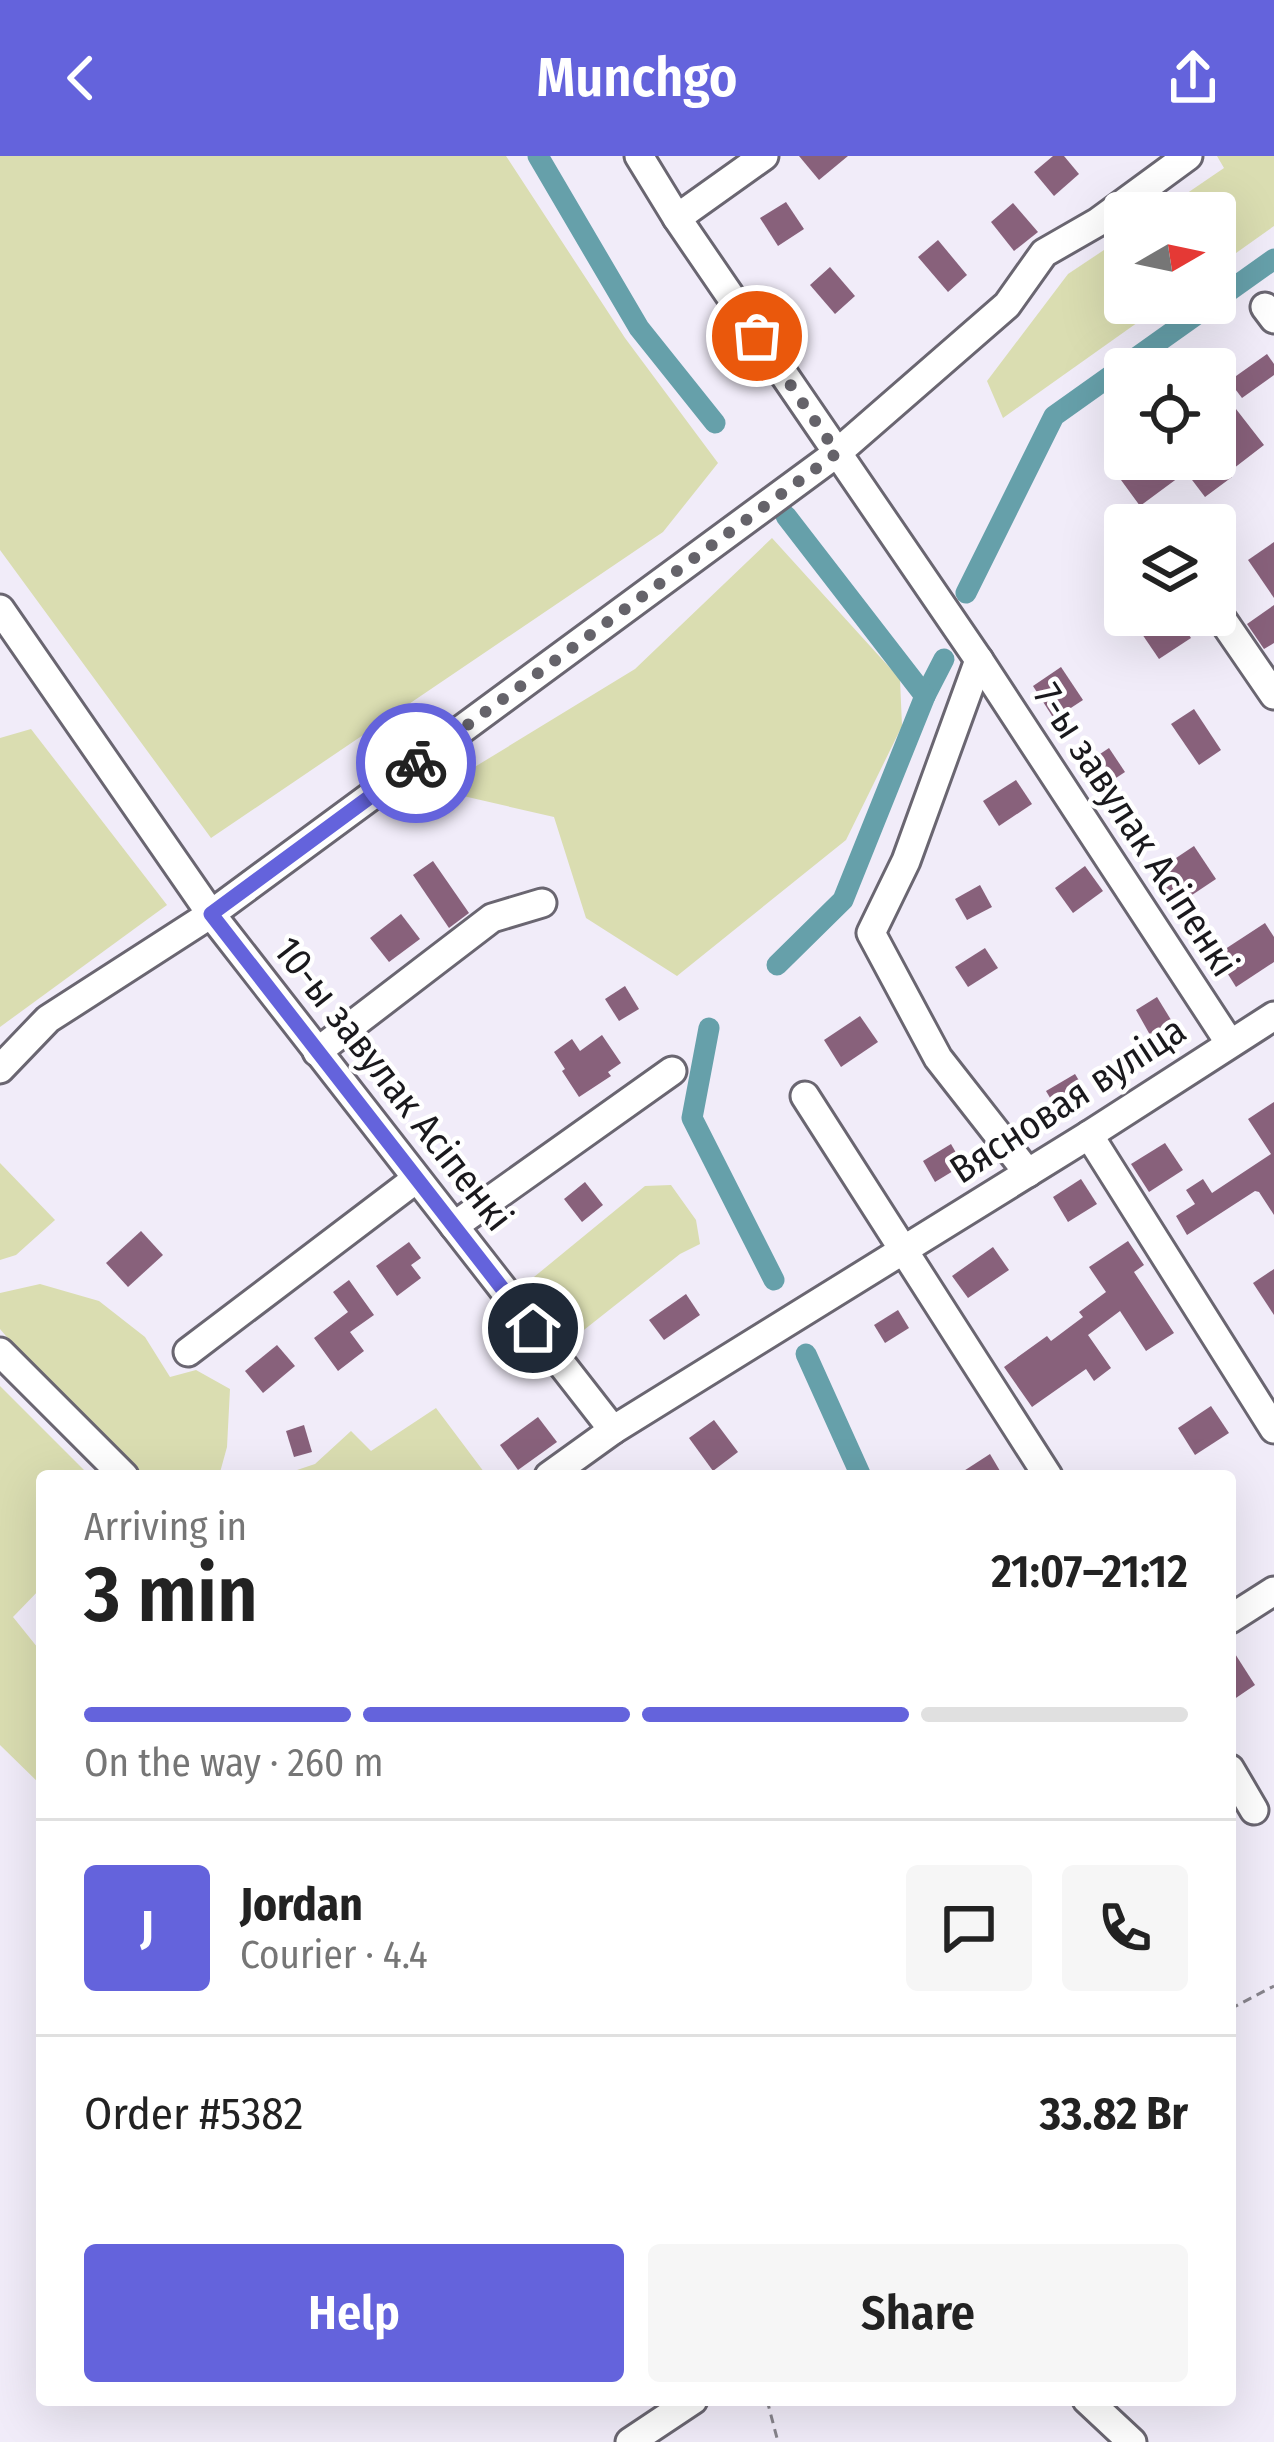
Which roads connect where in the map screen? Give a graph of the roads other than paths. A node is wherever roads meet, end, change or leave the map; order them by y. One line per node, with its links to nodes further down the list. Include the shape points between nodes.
1 (639, 156): 4 (street, 7-ы завулак Асіпенкі)
2 (764, 156): 4 (street)
3 (1188, 156): 5 (street, via 1043,253 1007,305)
4 (677, 218): 5 (street, 7-ы завулак Асіпенкі)
5 (837, 453): 9 (street, 7-ы завулак Асіпенкі); 12 (street)
6 (0, 609): 8 (street)
7 (1234, 636): 10 (street)
8 (11, 650): 12 (street, 10-ы завулак Асіпенкі)
9 (979, 660): 14 (street, 7-ы завулак Асіпенкі); 20 (street, via 906,862 871,933 938,1058)
10 (1274, 695)
11 (542, 903): 15 (street, via 492,918)
12 (211, 914): 15 (street, 10-ы завулак Асіпенкі); 16 (street, via 48,1019)
13 (1272, 1020): 14 (street, Вясновая вуліца)
14 (1229, 1042): 19 (street, Вясновая вуліца)
15 (317, 1052): 21 (street, 10-ы завулак Асіпенкі)
16 (0, 1069)
17 (672, 1071): 22 (street)
18 (805, 1096): 23 (street)
19 (1089, 1135): 20 (street, Вясновая вуліца); 27 (street)
20 (1028, 1173): 23 (street, Вясновая вуліца)
21 (416, 1179): 22 (street, 10-ы завулак Асіпенкі); 25 (street)
22 (454, 1226): 26 (street, 10-ы завулак Асіпенкі)
23 (904, 1250): 26 (street); 30 (street)
24 (0, 1352): 28 (street)
25 (188, 1352)
26 (614, 1430): 29 (street)
27 (1274, 1430)
28 (118, 1470)
29 (557, 1470)
30 (1044, 1470)
31 (1274, 1591): 32 (street)
32 (1236, 1615)
33 (1236, 1779): 34 (street)
34 (1254, 1810)
35 (684, 2406): 37 (street)
36 (1093, 2406): 38 (street)
37 (630, 2442)
38 (1132, 2442)

